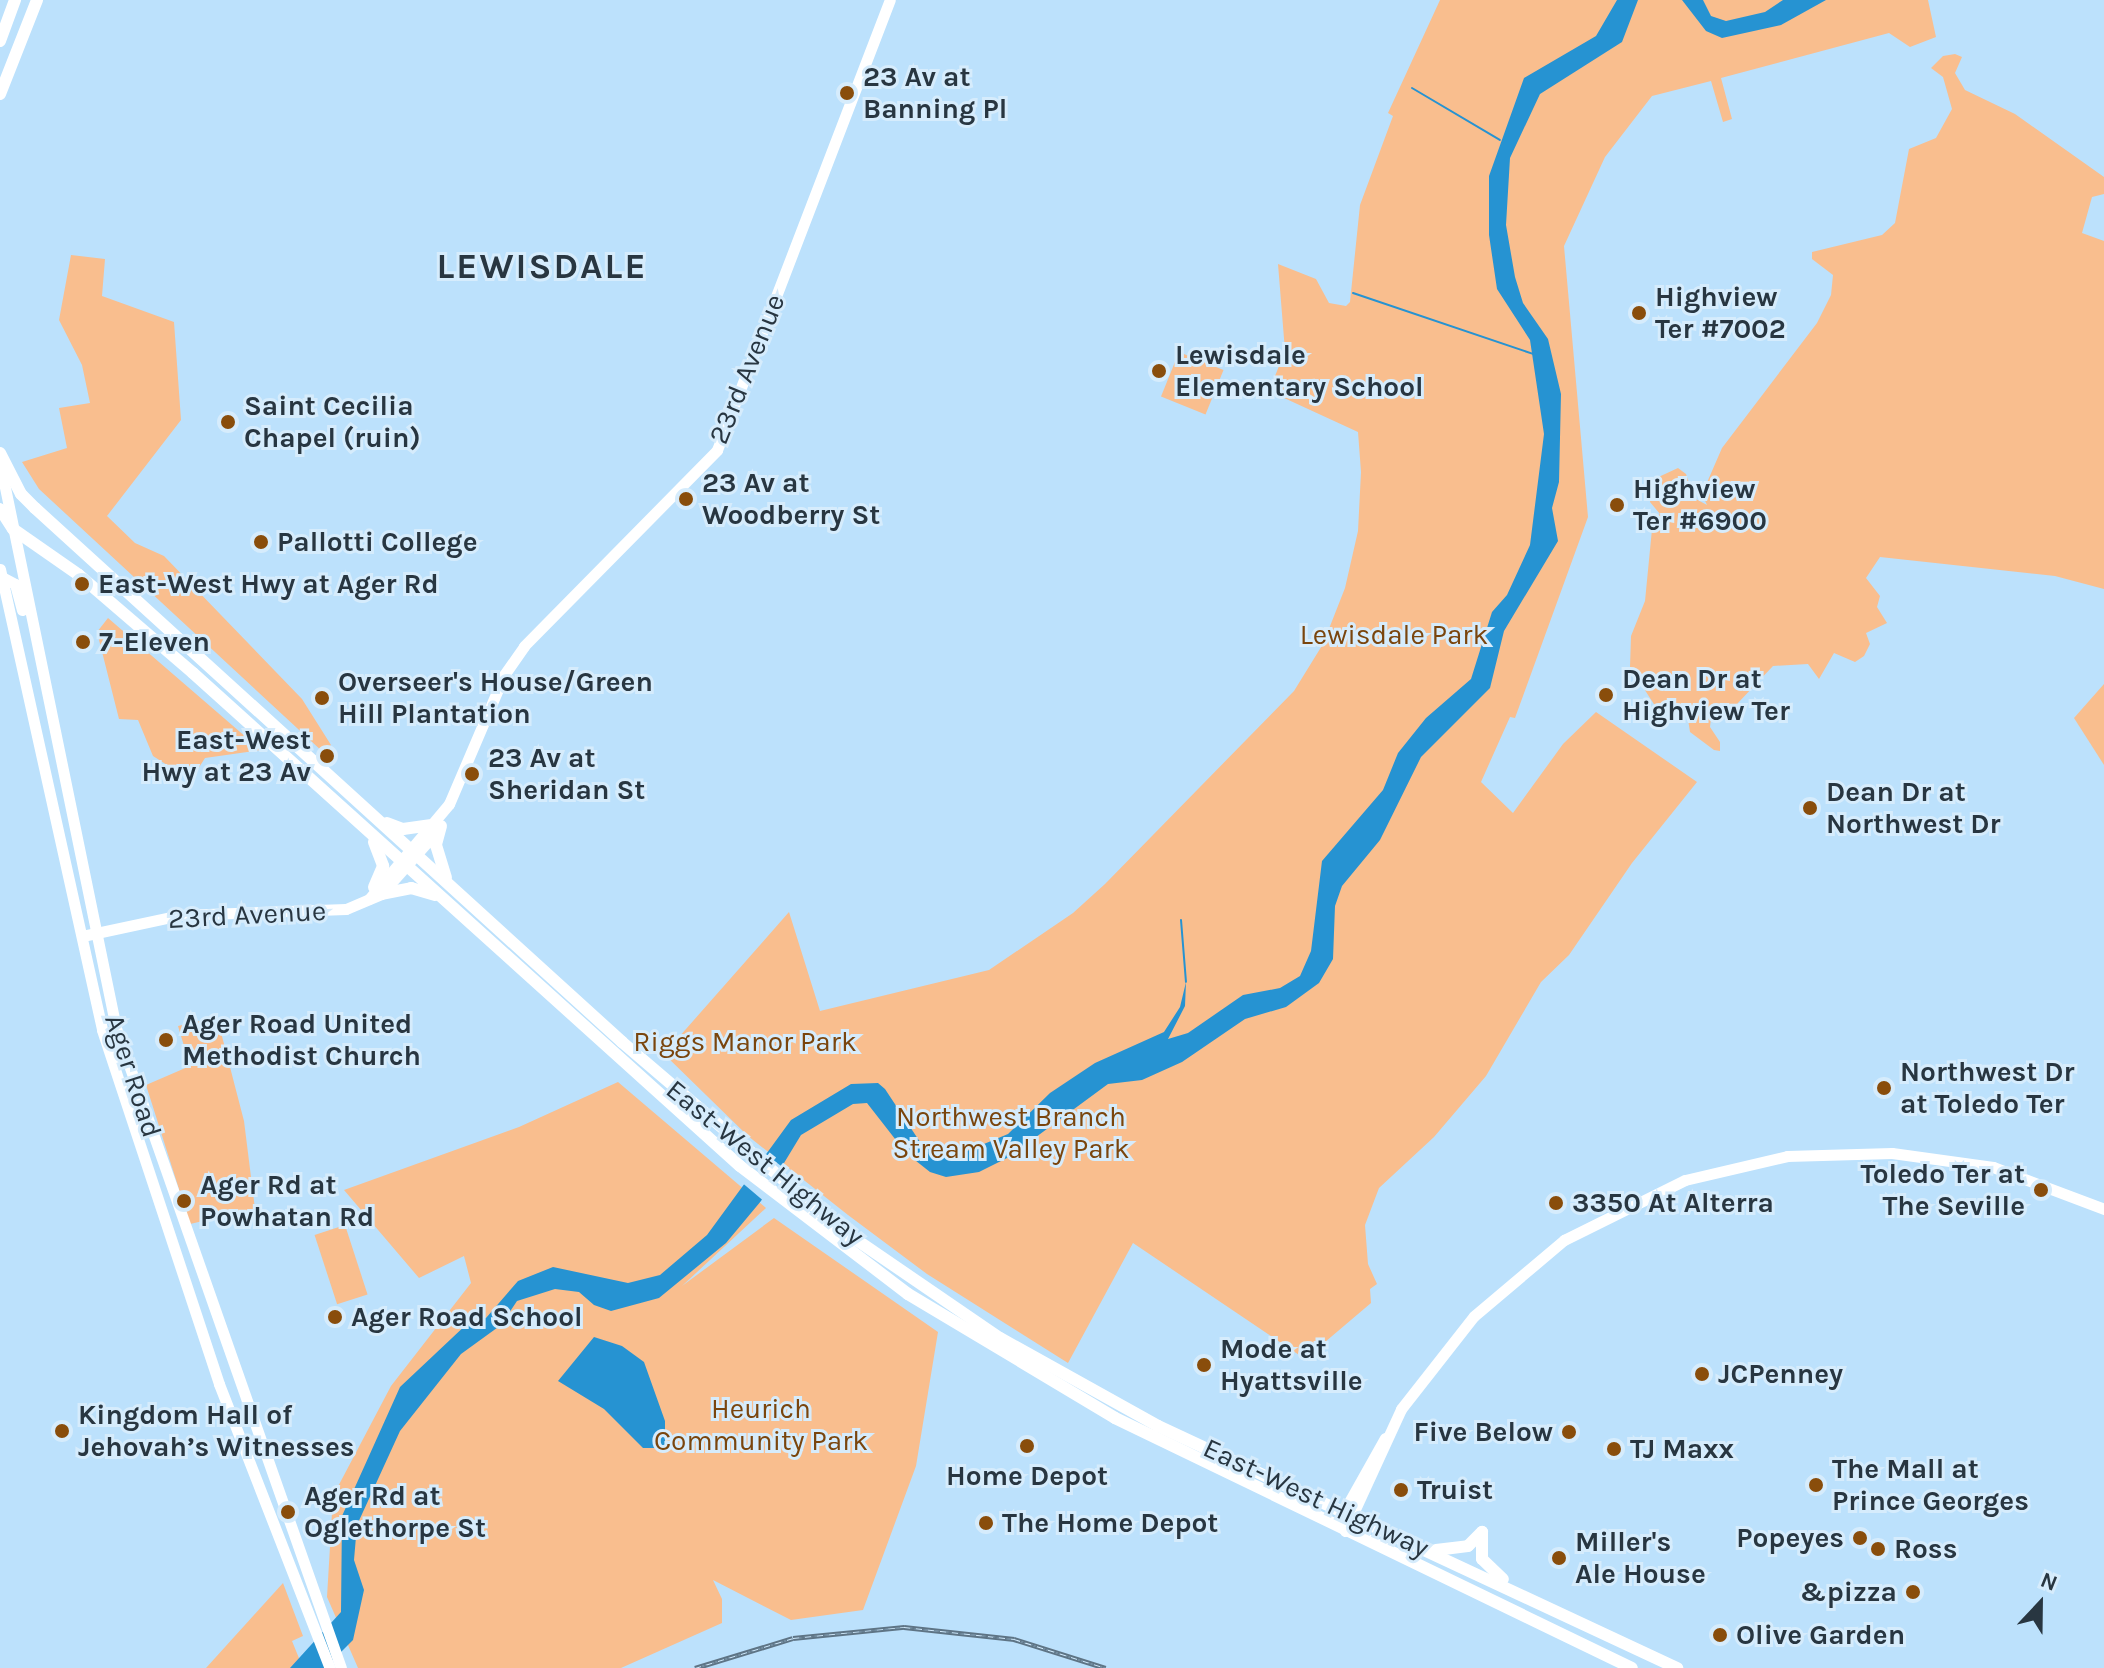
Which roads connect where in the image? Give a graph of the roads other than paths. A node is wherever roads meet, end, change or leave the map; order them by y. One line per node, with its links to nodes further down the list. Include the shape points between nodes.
1 (15, 0): 4 (main road)
2 (37, 0): 5 (main road)
3 (890, 0): 13 (main road, 23rd Avenue, via 717,450 517,655)
4 (0, 41)
5 (0, 94)
6 (0, 453): 12 (main road, East-West Highway, via 35,508)
7 (0, 463): 9 (main road, Ager Road)
8 (0, 509): 9 (main road, East-West Highway)
9 (13, 529): 11 (main road, Ager Road); 14 (main road, East-West Highway, via 116,605)
10 (1, 573): 11 (main road, via 15,584); 21 (main road, Ager Road)
11 (29, 622): 20 (main road, Ager Road)
12 (378, 819): 13 (main road, via 403,829); 15 (main road, East-West Highway)
13 (435, 826): 15 (main road, 23rd Avenue); 17 (main road, via 438,861)
14 (365, 829): 16 (main road, East-West Highway); 18 (main road, via 383,866)
15 (414, 852): 16 (main road, 23rd Avenue); 17 (main road, East-West Highway)
16 (404, 863): 18 (main road, 23rd Avenue); 19 (main road, East-West Highway)
17 (449, 884): 23 (main road, East-West Highway, via 749,1155 902,1274 1044,1365 1158,1426)
18 (375, 894): 19 (main road, via 411,888); 20 (main road, 23rd Avenue, via 325,913 193,914)
19 (442, 898): 24 (main road, East-West Highway, via 740,1166 908,1294 1042,1377)
20 (93, 934): 21 (main road, 23rd Avenue); 27 (main road, Ager Road, via 116,1028)
21 (78, 938): 27 (main road, Ager Road, via 107,1044 219,1384)
22 (2104, 1209): 23 (main road, via 1993,1167 1892,1153 1787,1156 1685,1180 1582,1229 1501,1289 1440,1353 1385,1438)
23 (1348, 1512): 24 (main road); 25 (main road, East-West Highway)
24 (1340, 1529): 30 (main road, East-West Highway)
25 (1426, 1548): 26 (main road, East-West Highway); 26 (main road, via 1456,1550 1482,1532 1480,1550 1488,1568)
26 (1534, 1600): 31 (main road, East-West Highway)
27 (318, 1621): 28 (main road, Ager Road); 29 (main road, Ager Road)
28 (330, 1668)
29 (341, 1668)
30 (1632, 1668)
31 (1677, 1668)

